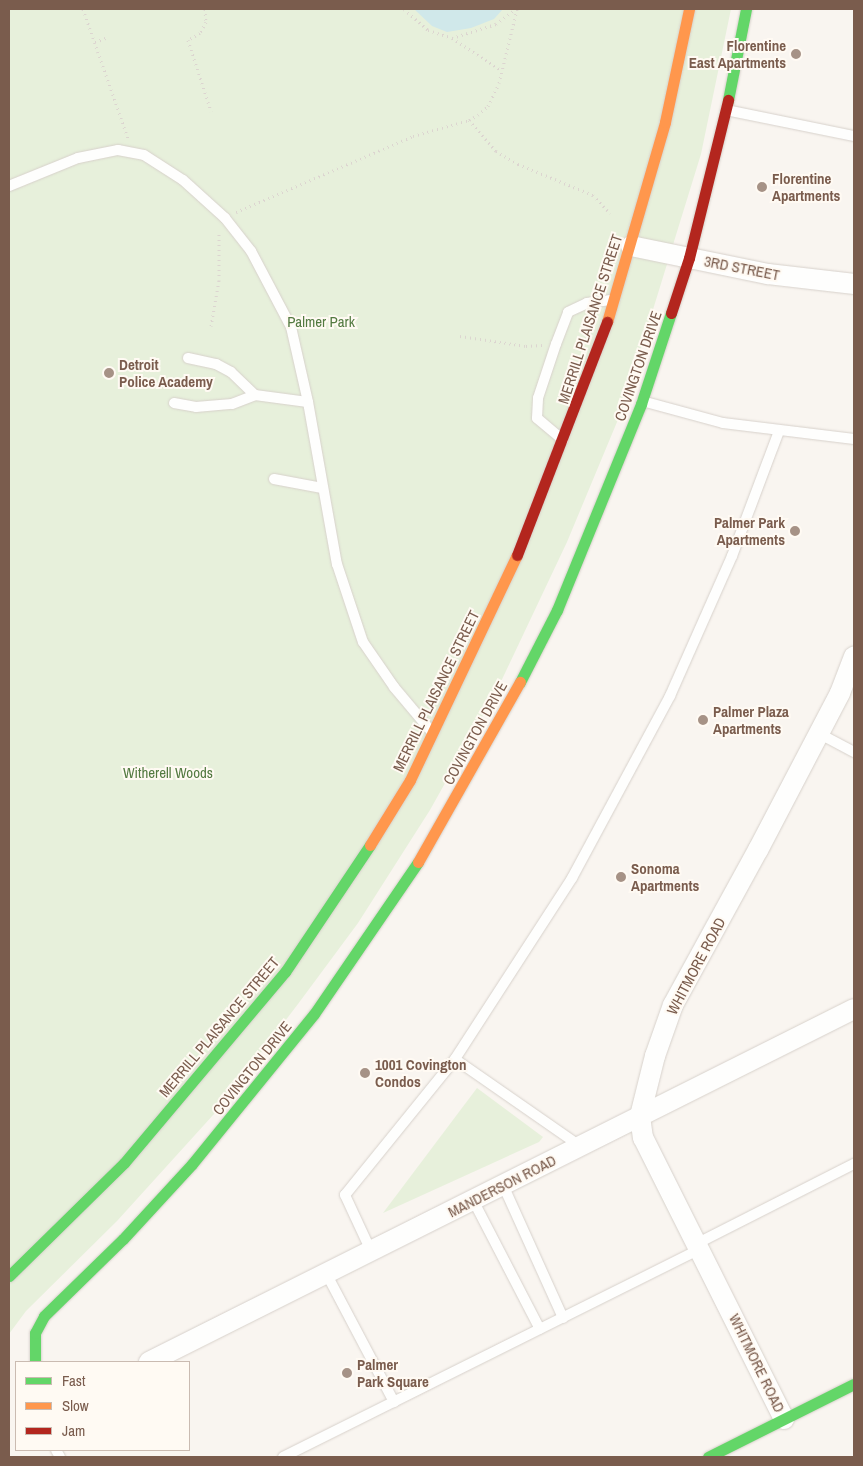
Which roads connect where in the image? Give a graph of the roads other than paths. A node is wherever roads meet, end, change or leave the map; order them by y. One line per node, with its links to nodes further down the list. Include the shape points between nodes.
1 (689, 9): 6 (street, MERRILL PLAISANCE STREET, via 665,122)
2 (746, 9): 3 (street, COVINGTON DRIVE)
3 (725, 110): 4 (lane); 7 (street, COVINGTON DRIVE)
4 (854, 136)
5 (9, 186): 13 (lane, via 78,158 118,150 144,155 183,180 225,218 251,251 287,318)
6 (631, 246): 7 (street, 3RD STREET); 9 (street, MERRILL PLAISANCE STREET)
7 (689, 258): 8 (street, 3RD STREET, via 768,274); 12 (street, COVINGTON DRIVE)
8 (854, 284)
9 (614, 300): 17 (street, MERRILL PLAISANCE STREET); 17 (lane, via 588,303 568,312 556,344 538,398 538,418)
10 (188, 358): 11 (lane, via 216,364 231,372)
11 (255, 395): 13 (lane); 14 (lane, via 232,404)
12 (642, 401): 15 (lane, via 723,423); 38 (street, COVINGTON DRIVE, via 556,610 501,718 418,862 320,1007 234,1115 123,1239 44,1316 34,1333)
13 (308, 402): 19 (lane)
14 (174, 403)
15 (779, 431): 16 (lane); 26 (lane, via 732,556 670,696 572,878)
16 (854, 438)
17 (564, 442): 22 (street, MERRILL PLAISANCE STREET, via 504,586)
18 (274, 479): 19 (lane)
19 (322, 488): 22 (lane, via 338,564 363,642 394,688)
20 (854, 658): 21 (street, WHITMORE ROAD)
21 (847, 690): 23 (street, WHITMORE ROAD)
22 (432, 733): 35 (street, MERRILL PLAISANCE STREET, via 410,780 375,839 285,972 124,1163)
23 (818, 733): 24 (lane); 27 (street, WHITMORE ROAD, via 673,1005 655,1056)
24 (854, 752)
25 (854, 1009): 27 (street, MANDERSON ROAD)
26 (455, 1059): 28 (lane); 33 (lane, via 345,1195)
27 (640, 1116): 28 (street, MANDERSON ROAD); 32 (street, WHITMORE ROAD, via 643,1138)
28 (580, 1146): 30 (street, MANDERSON ROAD)
29 (854, 1164): 32 (lane)
30 (503, 1185): 31 (street, MANDERSON ROAD); 36 (lane)
31 (473, 1200): 33 (street, MANDERSON ROAD); 37 (lane)
32 (699, 1246): 36 (lane); 42 (street, WHITMORE ROAD)
33 (371, 1251): 34 (street, MANDERSON ROAD)
34 (326, 1273): 39 (street, MANDERSON ROAD); 41 (lane)
35 (9, 1276)
36 (563, 1318): 37 (lane)
37 (540, 1329): 41 (lane)
38 (35, 1361)
39 (151, 1361)
40 (854, 1384): 42 (street)
41 (394, 1402): 43 (lane)
42 (784, 1419): 44 (street)
43 (283, 1457)
44 (708, 1457)

